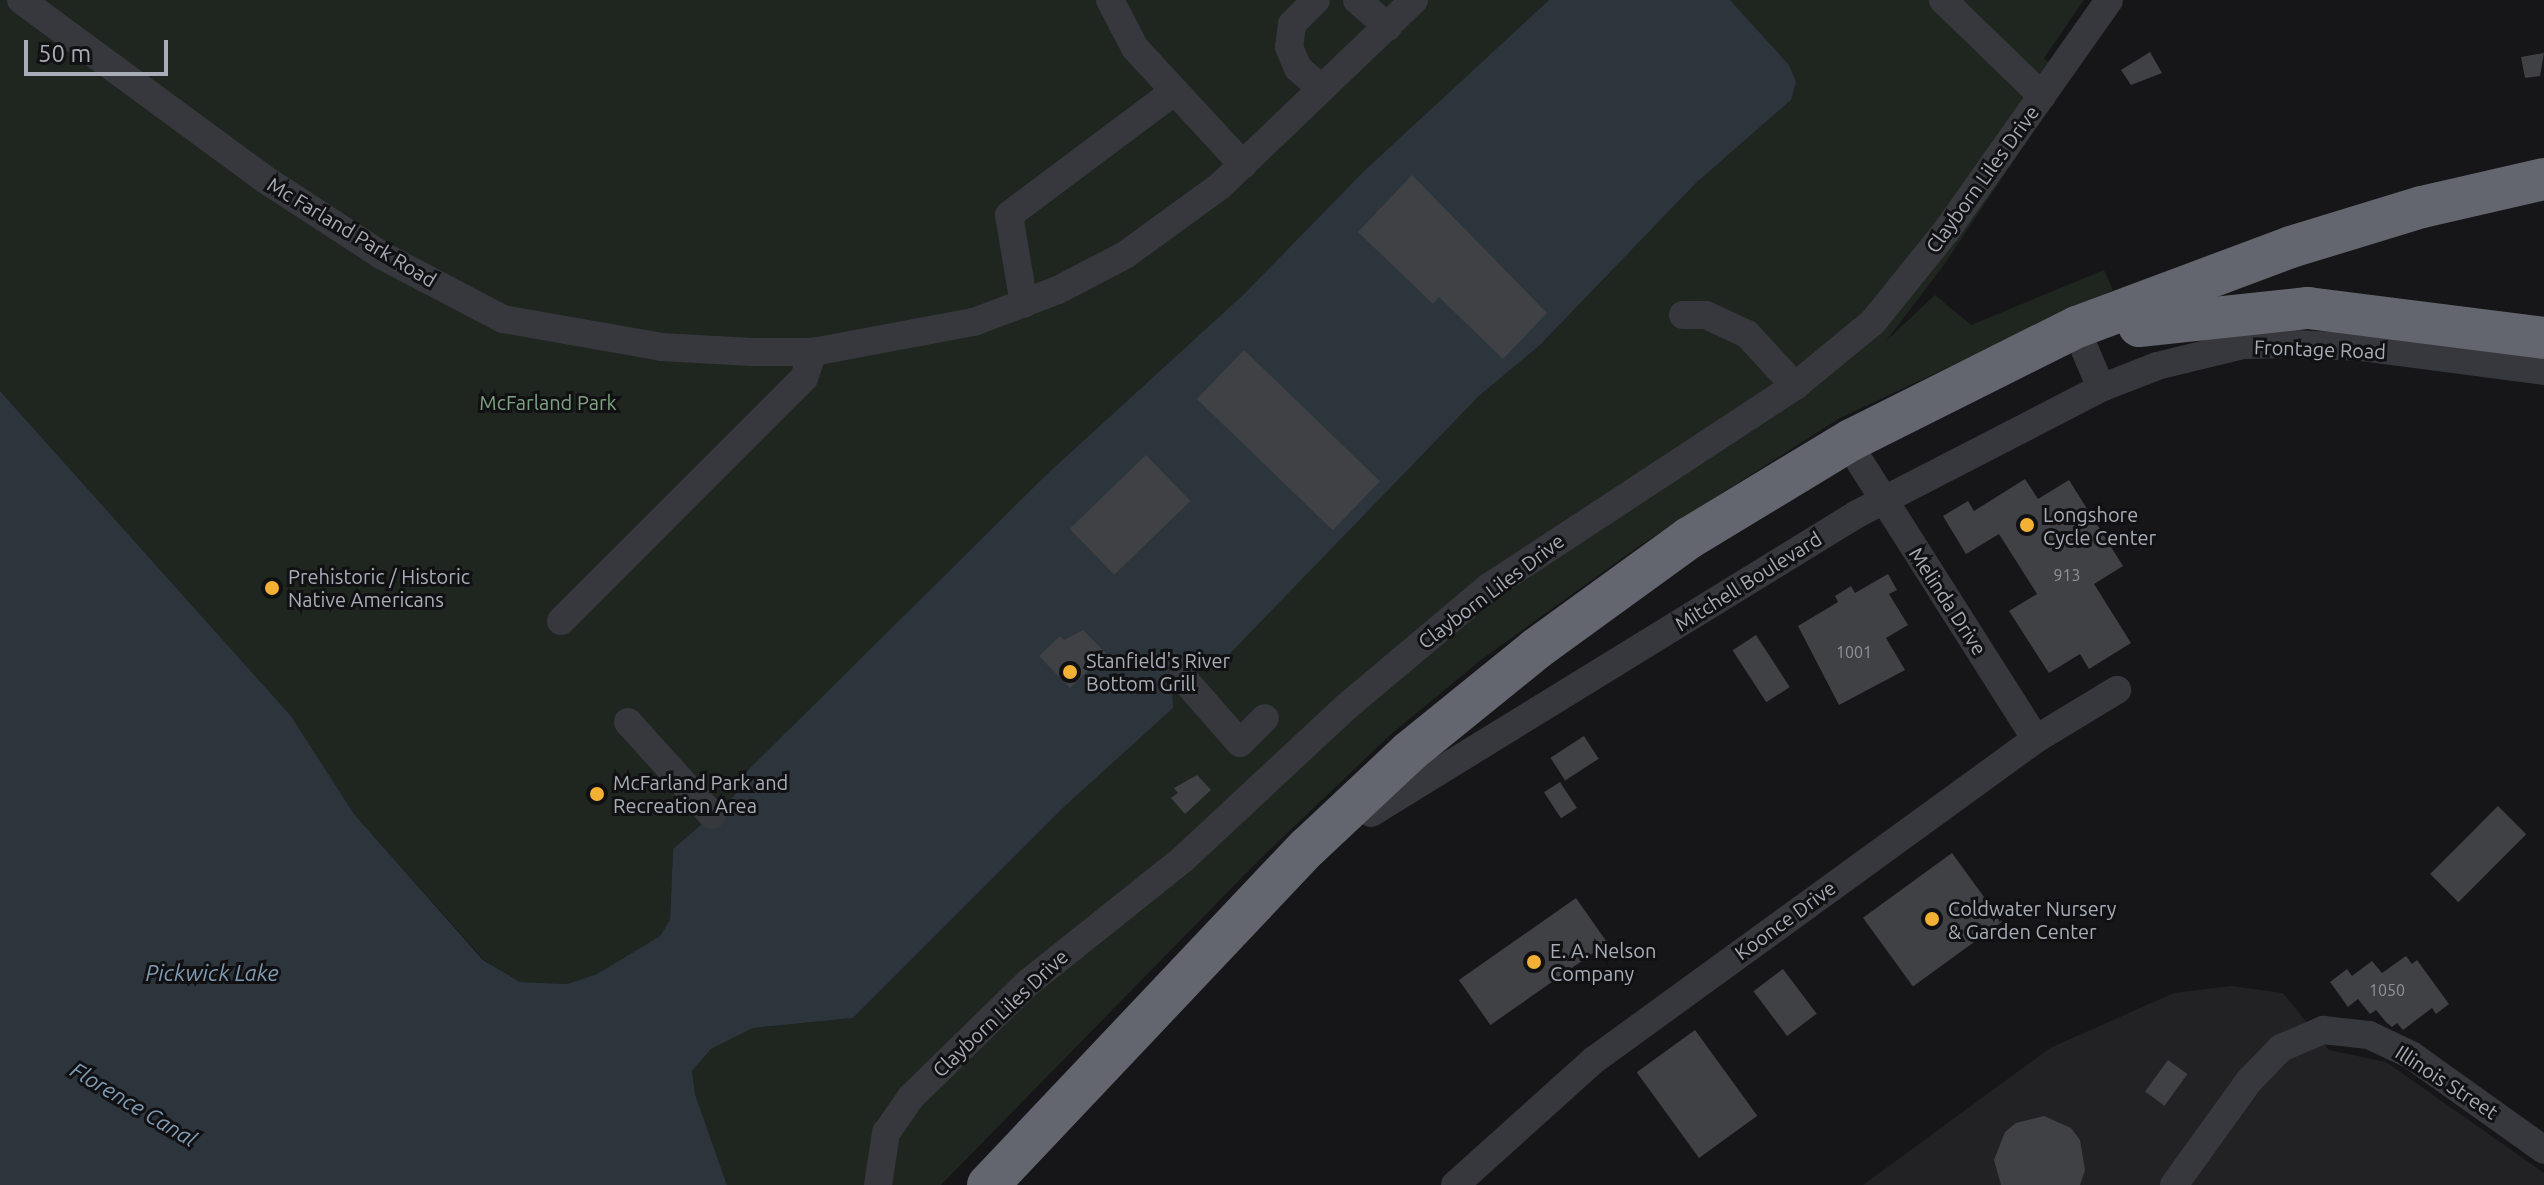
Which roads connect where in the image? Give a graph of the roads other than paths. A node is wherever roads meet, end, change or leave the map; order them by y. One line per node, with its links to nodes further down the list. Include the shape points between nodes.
1 (21, 0): 19 (street, Mc Farland Park Road, via 263,178 381,255 503,319 661,347)
2 (1110, 0): 10 (street, via 1135,48)
3 (1316, 0): 9 (street, via 1292,24 1289,47 1298,68)
4 (1357, 0): 8 (street)
5 (1414, 0): 8 (street, Mc Farland Park Road)
6 (1943, 0): 11 (street)
7 (2109, 0): 11 (street, Clayborn Liles Drive)
8 (1388, 27): 9 (street, Mc Farland Park Road)
9 (1321, 89): 12 (street, Mc Farland Park Road)
10 (1175, 91): 12 (street); 15 (street, via 1009,215)
11 (2042, 96): 22 (street, Clayborn Liles Drive, via 1889,304)
12 (1243, 165): 15 (street, Mc Farland Park Road, via 1165,230)
13 (2544, 179): 35 (highway, via 2422,207 2291,247 2077,327 1889,420 1689,538 1536,649 1409,752 1308,847)
14 (2544, 203): 17 (highway, via 2332,258)
15 (1024, 304): 19 (street, Mc Farland Park Road, via 901,339)
16 (1683, 315): 22 (street, via 1706,315 1747,334)
17 (2139, 326): 18 (highway, via 2308,308); 20 (highway)
18 (2544, 338)
19 (813, 352): 25 (street, via 804,378)
20 (2093, 369): 21 (street, Frontage Road, via 2243,345 2362,347); 23 (highway, via 1964,405); 24 (street, Mitchell Boulevard)
21 (2544, 371)
22 (1795, 386): 34 (street, Clayborn Liles Drive, via 1453,615 1175,866 1029,982 896,1113 886,1133)
23 (1860, 462): 24 (street, Melinda Drive); 31 (highway, via 1740,530 1604,622 1521,684)
24 (1882, 500): 30 (street, Melinda Drive); 31 (street, Mitchell Boulevard)
25 (561, 621)
26 (1183, 678): 28 (street, via 1240,743)
27 (2117, 690): 30 (street, Koonce Drive)
28 (1265, 718)
29 (628, 722): 32 (street)
30 (2036, 739): 37 (street, Koonce Drive, via 1594,1060)
31 (1371, 813): 36 (highway)
32 (712, 815)
33 (2544, 1150): 38 (street, Illinois Street, via 2411,1055 2369,1035 2323,1030 2281,1048 2270,1059)
34 (878, 1185)
35 (988, 1185)
36 (1017, 1185)
37 (1455, 1185)
38 (2174, 1185)

